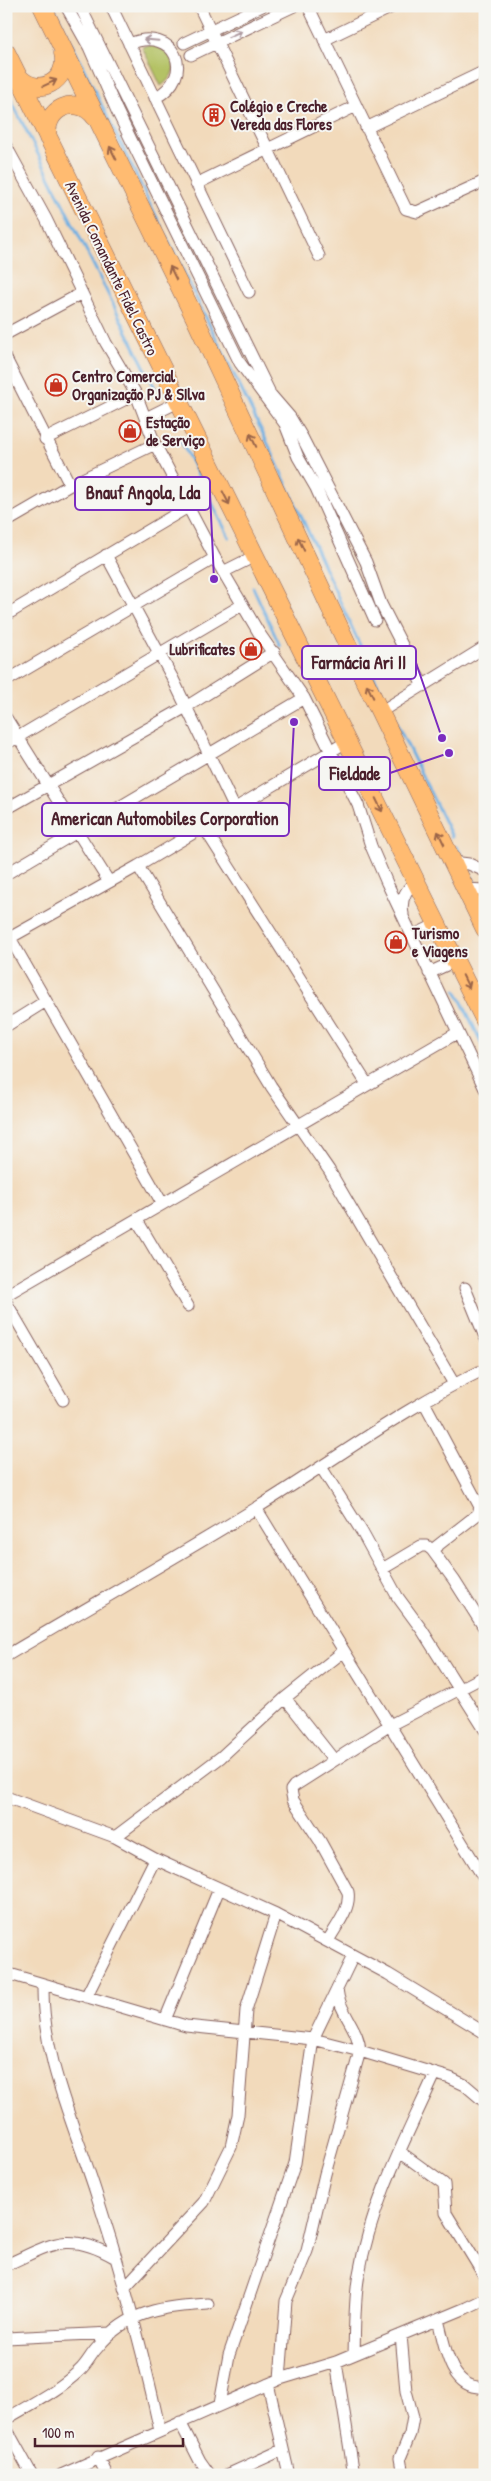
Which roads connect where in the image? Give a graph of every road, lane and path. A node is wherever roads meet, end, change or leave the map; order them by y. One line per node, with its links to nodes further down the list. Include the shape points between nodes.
1 (42, 6): 15 (highway)
2 (66, 6): 34 (street, via 89,47)
3 (80, 6): 35 (street)
4 (111, 6): 13 (street)
5 (199, 6): 10 (street)
6 (262, 6): 10 (street)
7 (294, 6): 12 (street, one-way to 7)
8 (308, 6): 11 (street)
9 (394, 6): 11 (street)
10 (211, 31): 12 (street); 14 (street)
11 (324, 40): 21 (street)
12 (216, 43): 17 (street); 26 (street)
13 (129, 44): 14 (street, one-way to 13, via 144,38); 20 (street)
14 (177, 46): 17 (street)
15 (62, 48): 18 (highway, one-way to 15, via 23,82 31,86 51,84 58,80 64,69); 22 (highway)
16 (6, 52): 18 (highway, Avenida Comandante Fidel Castro)
17 (183, 59): 20 (street, via 174,82)
18 (15, 71): 24 (highway, Avenida Comandante Fidel Castro)
19 (485, 72): 23 (street)
20 (155, 98): 28 (street)
21 (356, 106): 23 (street); 26 (street)
22 (96, 118): 24 (highway, via 79,106 62,107 48,123); 59 (highway, one-way to 22)
23 (366, 128): 27 (street, via 402,202 412,212)
24 (49, 141): 37 (highway, Avenida Comandante Fidel Castro)
25 (6, 146): 31 (street)
26 (267, 150): 28 (street); 29 (street)
27 (485, 181)
28 (196, 184): 30 (street)
29 (319, 256)
30 (250, 292)
31 (82, 293): 32 (street); 36 (street)
32 (6, 334)
33 (6, 359): 39 (street)
34 (240, 363): 35 (street); 51 (street, via 285,424)
35 (268, 391): 56 (street, via 290,417 324,478 366,562 381,604)
36 (136, 394): 38 (street); 39 (street)
37 (178, 402): 38 (street); 45 (highway, Avenida Comandante Fidel Castro, one-way to 45)
38 (146, 418): 40 (street)
39 (45, 439): 41 (street)
40 (155, 444): 41 (street); 42 (street)
41 (70, 485): 43 (street)
42 (188, 507): 44 (street); 46 (street)
43 (6, 522)
44 (106, 555): 49 (street); 50 (street)
45 (255, 556): 47 (street); 62 (highway, Avenida Comandante Fidel Castro)
46 (215, 558): 47 (street); 49 (street)
47 (223, 572): 48 (street)
48 (242, 605): 53 (street); 54 (street)
49 (133, 607): 54 (street); 55 (street)
50 (6, 615)
51 (375, 620)
52 (485, 647): 56 (street)
53 (274, 652): 57 (street); 58 (street)
54 (158, 655): 58 (street); 61 (street)
55 (6, 681)
56 (423, 686): 59 (street)
57 (304, 698): 64 (street); 65 (street)
58 (186, 707): 65 (street); 66 (street)
59 (380, 712): 71 (highway, one-way to 59)
60 (6, 718): 61 (street)
61 (19, 737): 63 (street); 66 (street)
62 (348, 741): 64 (street); 75 (highway, Avenida Comandante Fidel Castro, one-way to 75)
63 (6, 744)
64 (330, 750): 67 (street); 80 (street, via 358,806 371,846)
65 (208, 754): 67 (street); 70 (street)
66 (47, 784): 68 (street); 70 (street)
67 (234, 807): 69 (street)
68 (6, 808)
69 (203, 826): 72 (street); 90 (street)
70 (78, 833): 74 (street); 76 (street)
71 (453, 862): 73 (street); 77 (highway)
72 (138, 866): 76 (street); 92 (street)
73 (485, 871)
74 (6, 874)
75 (416, 881): 80 (street, via 403,900); 81 (highway, Avenida Comandante Fidel Castro)
76 (109, 882): 83 (street)
77 (466, 889): 78 (street); 79 (highway)
78 (485, 890)
79 (482, 919)
80 (404, 920): 82 (street)
81 (437, 924): 82 (street); 84 (highway, Avenida Comandante Fidel Castro)
82 (412, 936): 85 (street)
83 (8, 939): 86 (street)
84 (455, 961): 85 (street); 87 (highway, Avenida Comandante Fidel Castro, one-way to 87)
85 (429, 973): 89 (street)
86 (46, 1001): 88 (street); 93 (street)
87 (485, 1021)
88 (6, 1026)
89 (457, 1033): 90 (street); 91 (street)
90 (367, 1084): 92 (street)
91 (485, 1089)
92 (298, 1125): 93 (street); 101 (street, via 329,1170)
93 (162, 1204): 94 (street)
94 (137, 1220): 96 (street); 98 (street)
95 (465, 1288): 99 (street)
96 (6, 1294)
97 (6, 1302): 102 (street)
98 (188, 1306)
99 (485, 1337)
100 (485, 1369): 101 (street)
101 (454, 1384): 103 (street)
102 (63, 1400)
103 (424, 1402): 104 (street); 106 (street)
104 (321, 1467): 105 (street); 108 (street)
105 (256, 1508): 110 (street); 111 (street)
106 (482, 1511): 107 (street)
107 (432, 1550): 108 (street, via 421,1546); 109 (street)
108 (384, 1568): 113 (street, via 397,1596)
109 (485, 1629)
110 (344, 1651): 114 (street); 115 (street)
111 (6, 1656)
112 (485, 1676): 113 (street)
113 (460, 1689): 115 (street); 116 (street)
114 (285, 1698): 117 (street); 119 (street, via 221,1756)
115 (390, 1725): 117 (street); 121 (street)
116 (485, 1730)
117 (334, 1760): 124 (street, via 291,1790 293,1800 348,1892 346,1909)
118 (6, 1797): 119 (street)
119 (115, 1837): 120 (street)
120 (155, 1858): 122 (street); 129 (street)
121 (485, 1880)
122 (219, 1889): 123 (street); 130 (street)
123 (276, 1914): 124 (street); 132 (street, via 249,1996)
124 (328, 1941): 125 (street)
125 (353, 1956): 128 (street); 131 (street)
126 (6, 1973): 127 (street)
127 (43, 1984): 129 (street); 138 (street, via 42,2014 48,2045)
128 (337, 1988): 133 (street); 134 (street, via 341,2009 356,2034)
129 (86, 1997): 130 (street)
130 (165, 2020): 132 (street, via 186,2026)
131 (485, 2032)
132 (244, 2033): 133 (street); 141 (street, via 238,2115 231,2147 204,2202)
133 (313, 2039): 134 (street); 154 (street, via 295,2163 230,2355)
134 (360, 2051): 135 (street); 151 (street, via 307,2251 286,2301)
135 (435, 2074): 136 (street, via 464,2085); 137 (street)
136 (485, 2102)
137 (400, 2152): 140 (street, via 444,2184 446,2213); 149 (street, via 382,2194 359,2273)
138 (114, 2257): 139 (street, via 98,2248 62,2241); 141 (street)
139 (6, 2265)
140 (485, 2277)
141 (124, 2288): 144 (street)
142 (485, 2298): 145 (street)
143 (208, 2304): 144 (street, via 163,2307)
144 (132, 2318): 146 (street); 158 (street)
145 (438, 2320): 147 (street); 153 (street, via 453,2370 469,2385)
146 (112, 2333): 148 (street); 155 (street, via 65,2383)
147 (401, 2335): 149 (street); 168 (street, via 406,2391 413,2417 400,2458)
148 (6, 2338)
149 (354, 2354): 150 (street)
150 (336, 2362): 151 (street); 167 (street)
151 (280, 2378): 152 (street)
152 (268, 2384): 154 (street); 159 (street)
153 (483, 2390)
154 (220, 2404): 156 (street)
155 (6, 2419)
156 (180, 2422): 158 (street); 164 (street)
157 (6, 2428): 161 (street)
158 (160, 2431): 160 (street)
159 (282, 2450): 165 (street); 166 (street)
160 (98, 2457): 162 (street); 163 (street)
161 (32, 2475)
162 (61, 2475)
163 (107, 2475)
164 (210, 2475)
165 (227, 2475)
166 (289, 2475)
167 (354, 2475)
168 (403, 2475)

